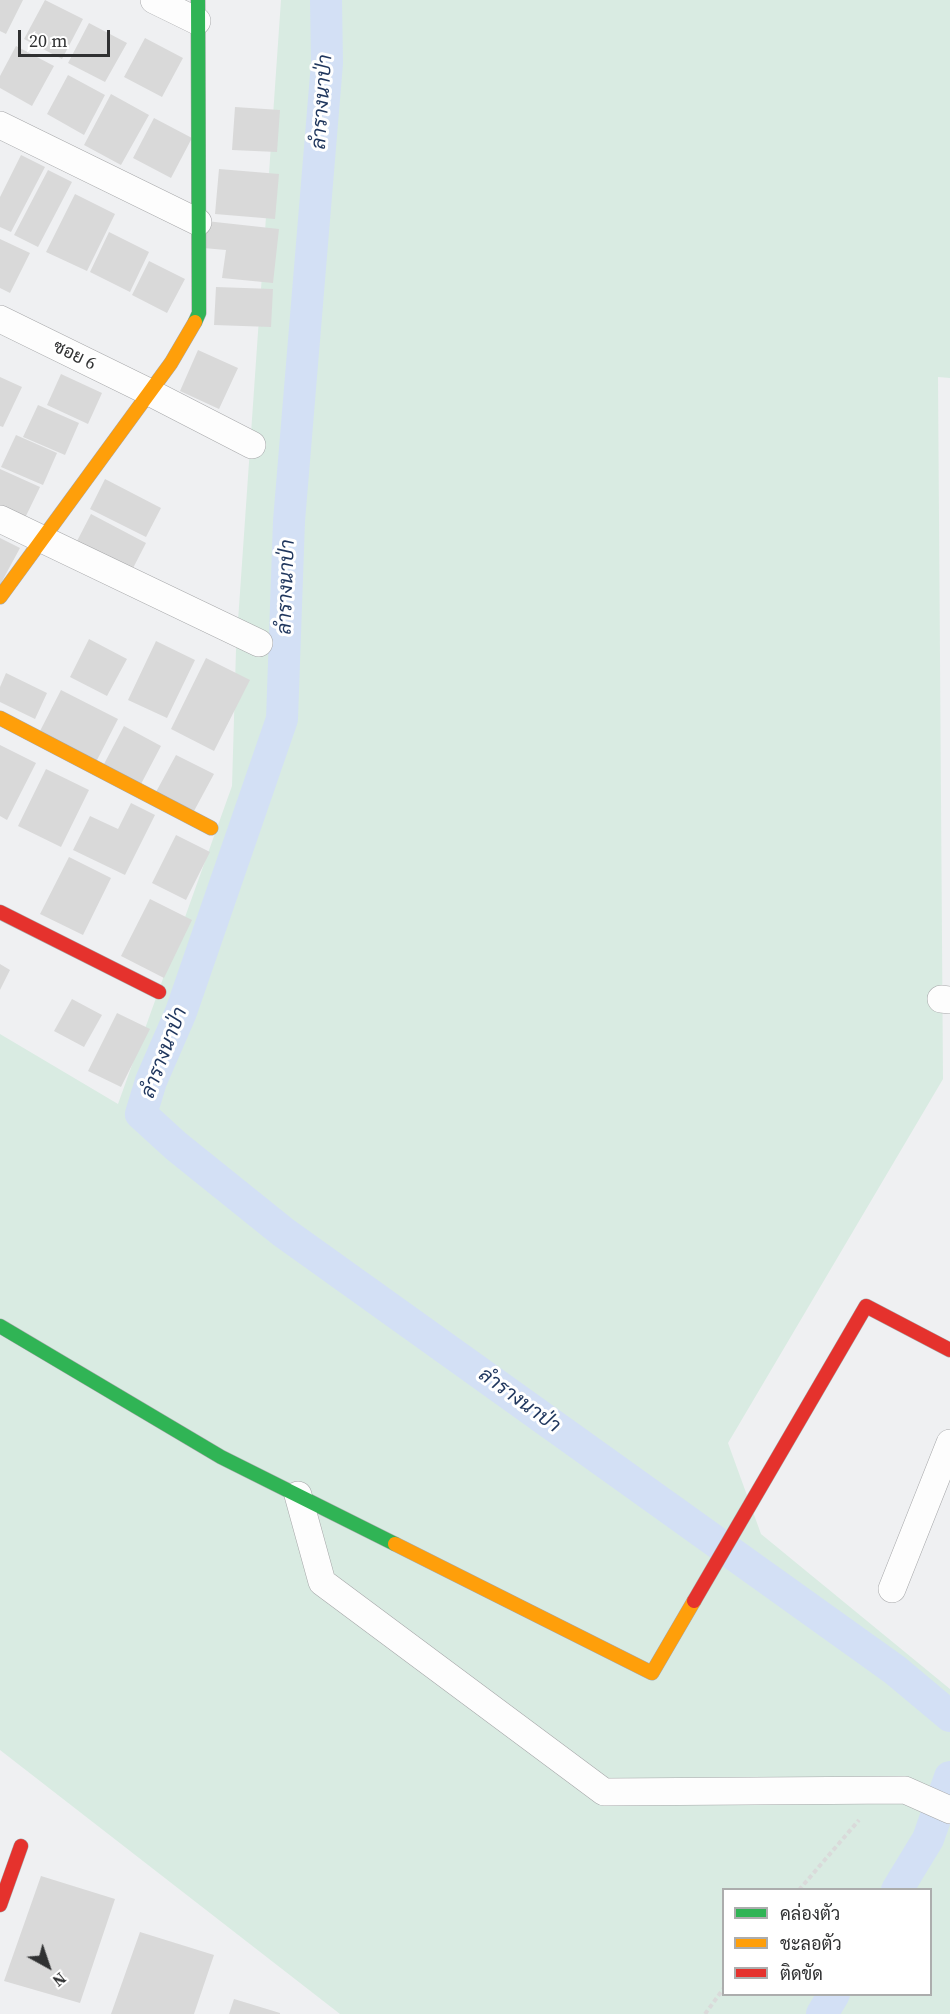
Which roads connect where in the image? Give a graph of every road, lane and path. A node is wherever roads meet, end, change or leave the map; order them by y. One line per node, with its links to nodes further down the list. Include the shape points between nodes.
1 (154, 0): 2 (street)
2 (197, 10): 4 (street)
3 (0, 125): 4 (street)
4 (198, 222): 6 (street, via 199,313 188,339)
5 (0, 319): 6 (street, ซอย 6)
6 (149, 392): 7 (street, ซอย 6); 9 (street)
7 (252, 445)
8 (0, 519): 9 (street)
9 (42, 540): 10 (street); 11 (street)
10 (0, 597)
11 (259, 643)
12 (0, 718): 13 (street)
13 (211, 828)
14 (0, 912): 15 (street)
15 (159, 992)
16 (0, 1326): 19 (street, via 221,1457)
17 (950, 1350): 19 (street, via 866,1306 652,1673)
18 (950, 1443): 20 (street)
19 (298, 1495): 21 (street, via 322,1582 604,1792)
20 (892, 1589)
21 (895, 1790): 22 (street); 24 (path)
22 (950, 1810)
23 (21, 1846): 25 (street)
24 (801, 1888)
25 (0, 1905)
26 (722, 1989): 27 (path)
27 (705, 2014)

